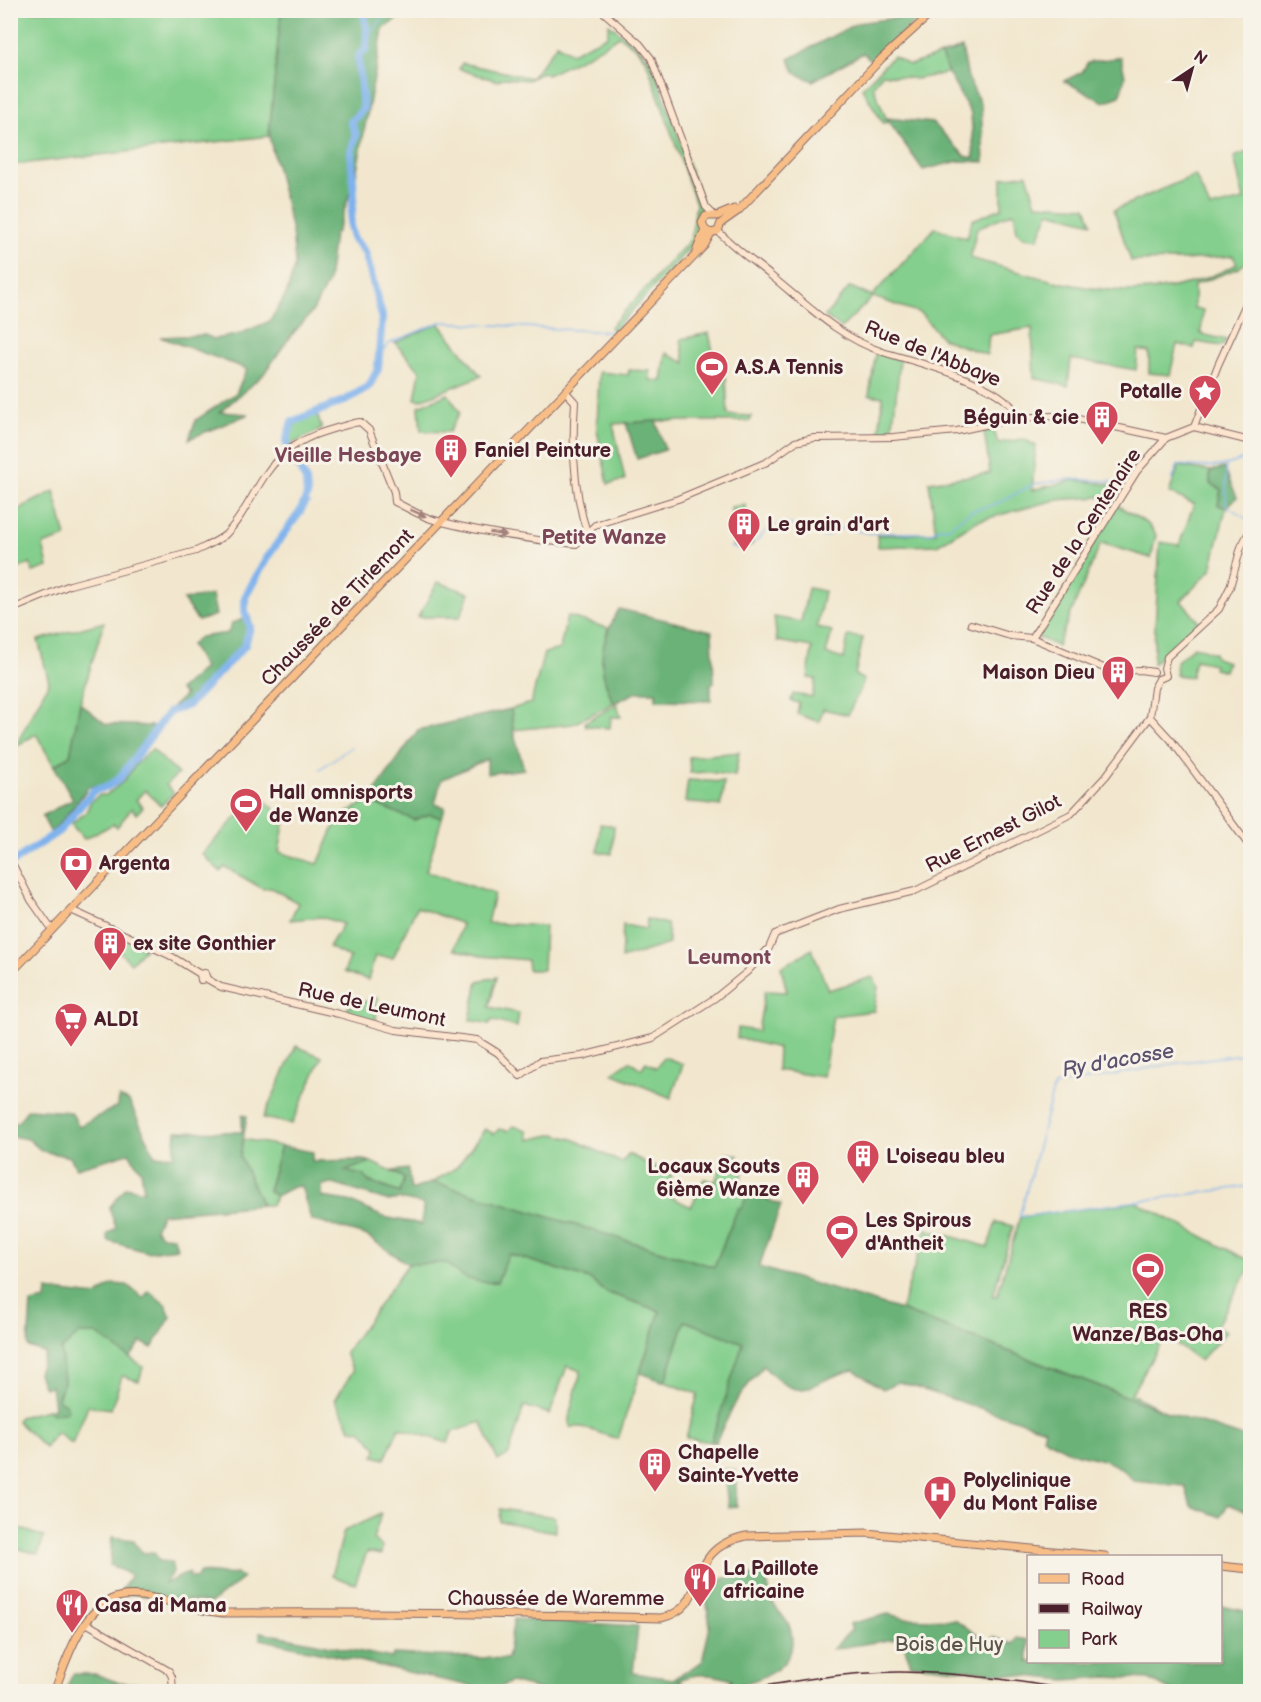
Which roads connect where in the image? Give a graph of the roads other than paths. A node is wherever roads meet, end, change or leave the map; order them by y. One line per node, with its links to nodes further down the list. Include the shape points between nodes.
1 (601, 10): 3 (street, via 640,44 655,65 706,207)
2 (935, 10): 3 (main road, Chaussée de Tirlemont, via 882,58 745,203)
3 (714, 217): 4 (main road, Chaussée de Tirlemont); 4 (main road, Chaussée de Tirlemont, via 702,223)
4 (711, 231): 6 (main road, Chaussée de Tirlemont, via 687,264); 7 (street, Rue de l'Abbaye, via 844,333 881,351 975,384 1013,406)
5 (1251, 295): 8 (street)
6 (566, 392): 11 (main road, Chaussée de Tirlemont); 13 (street, via 575,402 574,455)
7 (1018, 418): 9 (street, via 1078,419); 13 (street, via 957,431 795,442 767,462 658,507 596,525)
8 (1194, 427): 9 (street, Rue de la Centenaire); 10 (street)
9 (1166, 438): 16 (street, Rue de la Centenaire, via 1137,471)
10 (1251, 441)
11 (442, 522): 13 (street, one-way to 13, via 477,531 576,544); 14 (street, one-way to 11, via 70,585 196,551 215,542 234,524 250,495 284,453 315,434 360,422 369,430 395,502); 23 (main road, Chaussée de Tirlemont)
12 (1251, 530): 17 (street, via 1241,547 1220,609 1173,650)
13 (587, 532)
14 (10, 609)
15 (971, 624): 16 (street)
16 (1032, 638): 18 (street, via 1111,671)
17 (1164, 668): 18 (street, via 1158,667); 19 (street, Rue Ernest Gilot, via 1166,676)
18 (1154, 672): 19 (street)
19 (1159, 679): 20 (street, Rue Ernest Gilot)
20 (1150, 717): 21 (street); 26 (street, Rue Ernest Gilot, via 1125,754 1071,814 915,891 839,909 775,934 769,948 747,972 653,1038 582,1056 540,1061)
21 (1251, 847)
22 (12, 862): 24 (street)
23 (71, 910): 24 (main road, Chaussée de Tirlemont); 26 (street, Rue de Leumont, via 170,955 200,974 201,980 396,1030 477,1040 498,1053)
24 (52, 930): 25 (main road, Chaussée de Tirlemont)
25 (10, 974)
26 (519, 1076)
27 (1085, 1555): 30 (main road, Chaussée de Waremme, via 866,1533 746,1536 723,1544 710,1554 686,1605 673,1616 661,1618 222,1613 121,1596 110,1600)
28 (1222, 1566): 29 (main road)
29 (1251, 1569)
30 (86, 1623): 31 (main road, Chaussée de Waremme); 32 (street, via 168,1671)
31 (54, 1692)
32 (173, 1692)
33 (894, 1692): 34 (street)
34 (1002, 1692)

